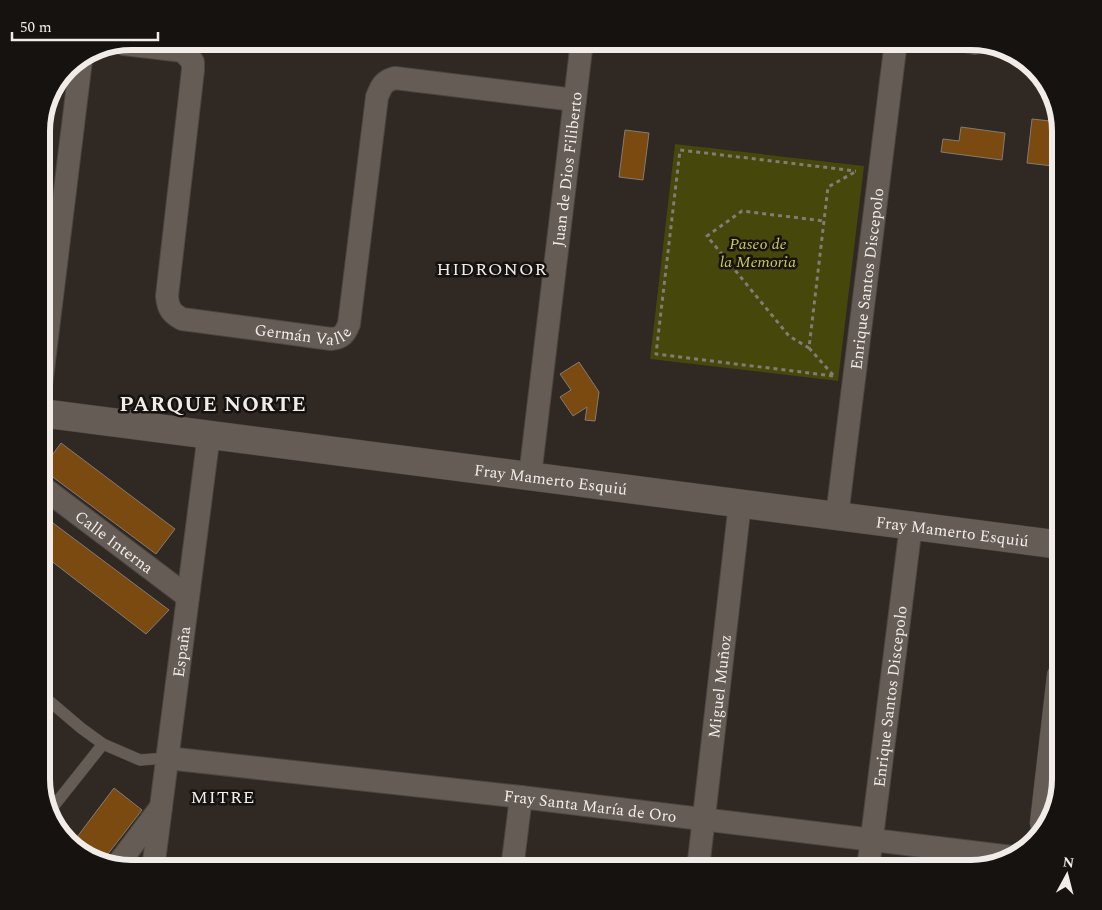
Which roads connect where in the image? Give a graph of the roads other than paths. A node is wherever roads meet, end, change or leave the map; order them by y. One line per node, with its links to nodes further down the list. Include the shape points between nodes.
1 (168, 50): 5 (street, Germán Valle, via 183,52 193,62 167,296 172,314 182,320 331,339 345,333 349,324 377,98 386,81 395,78)
2 (581, 50): 5 (street, Juan de Dios Filiberto)
3 (895, 50): 12 (street, Enrique Santos Discepolo)
4 (81, 68): 6 (street)
5 (575, 100): 9 (street, Juan de Dios Filiberto)
6 (50, 321)
7 (50, 413): 8 (street, Fray Mamerto Esquiú)
8 (208, 434): 9 (street, Fray Mamerto Esquiú); 15 (street, España)
9 (530, 476): 11 (street, Fray Mamerto Esquiú)
10 (50, 492): 15 (street, Calle Interna)
11 (740, 503): 12 (street, Fray Mamerto Esquiú); 24 (street, Miguel Muñoz)
12 (837, 516): 13 (street, Fray Mamerto Esquiú)
13 (911, 526): 14 (street, Fray Mamerto Esquiú); 25 (street, Enrique Santos Discepolo)
14 (1052, 544)
15 (188, 596): 19 (street, España)
16 (50, 702): 17 (lane)
17 (103, 744): 19 (lane, via 140,760); 21 (lane)
18 (1052, 754): 23 (street)
19 (168, 758): 20 (street, Fray Santa María de Oro); 22 (street, España)
20 (521, 797): 24 (street, Fray Santa María de Oro); 29 (street)
21 (55, 805)
22 (161, 807): 27 (street); 28 (street, España)
23 (1045, 810)
24 (703, 819): 25 (street, Fray Santa María de Oro); 30 (street, Miguel Muñoz)
25 (872, 840): 26 (street, Fray Santa María de Oro); 31 (street, Enrique Santos Discepolo)
26 (997, 855)
27 (122, 859)
28 (154, 860)
29 (513, 860)
30 (699, 860)
31 (869, 860)

